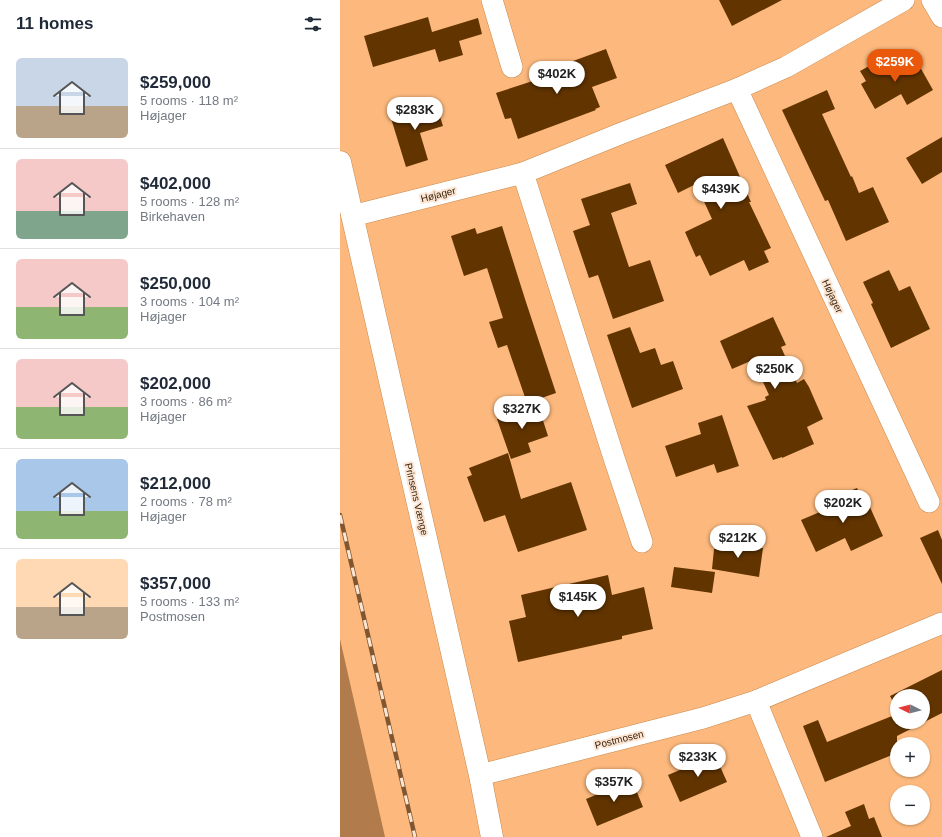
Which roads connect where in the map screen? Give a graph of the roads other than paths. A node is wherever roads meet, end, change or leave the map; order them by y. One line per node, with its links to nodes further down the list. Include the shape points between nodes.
1 (492, 0): 5 (street)
2 (904, 0): 6 (street, Højager, via 786,67)
3 (932, 0): 4 (street)
4 (942, 17)
5 (512, 67)
6 (736, 89): 8 (street, Højager); 10 (street, Højager)
7 (340, 162): 9 (street, Prinsens Vænge)
8 (523, 173): 9 (street, Højager); 11 (street)
9 (352, 216): 14 (street, Prinsens Vænge)
10 (929, 502)
11 (642, 542)
12 (942, 622): 13 (street, Postmosen)
13 (756, 701): 14 (street, Postmosen, via 703,718); 16 (street)
14 (480, 776): 15 (street, Prinsens Vænge)
15 (492, 837)
16 (812, 837)

